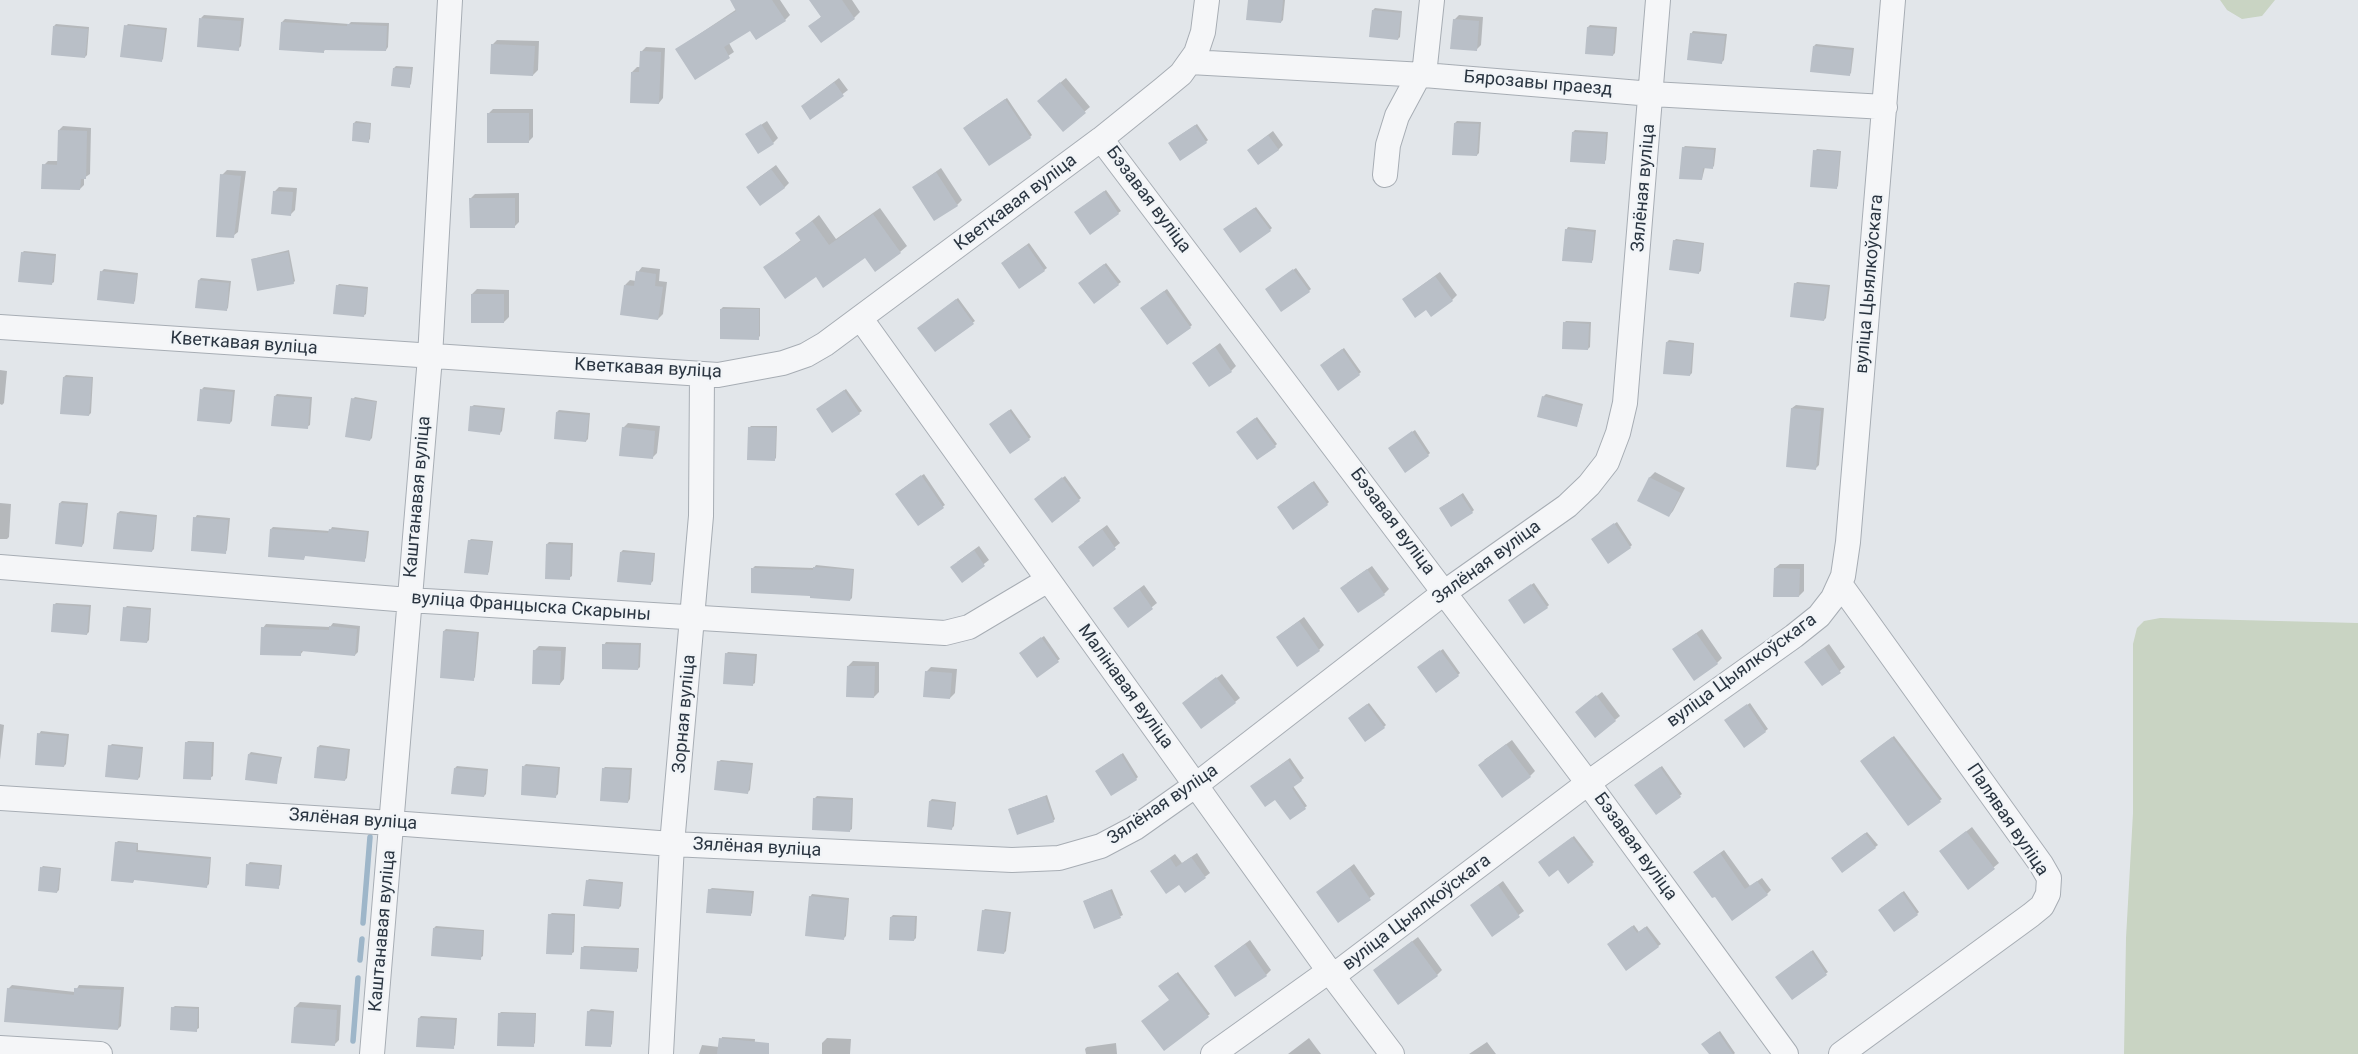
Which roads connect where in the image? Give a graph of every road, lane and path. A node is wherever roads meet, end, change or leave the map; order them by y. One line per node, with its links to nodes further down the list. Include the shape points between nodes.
1 (450, 0): 14 (street, Каштанавая вуліца)
2 (1207, 0): 6 (street, Кветкавая вуліца, via 1203,32)
3 (1432, 0): 7 (street)
4 (1658, 0): 8 (street, Зялёная вуліца)
5 (1893, 0): 9 (street, вуліца Цыялкоўскага)
6 (1190, 62): 7 (street, Бярозавы праезд); 10 (street, Кветкавая вуліца, via 1164,89)
7 (1421, 75): 8 (street, Бярозавы праезд); 11 (street, via 1397,116 1388,144)
8 (1652, 94): 9 (street, Бярозавы праезд); 19 (street, Зялёная вуліца, via 1625,403 1607,462 1567,506)
9 (1885, 107): 18 (street, вуліца Цыялкоўскага, via 1848,542)
10 (1102, 138): 12 (street, Кветкавая вуліца); 19 (street, Бэзавая вуліца)
11 (1385, 174)
12 (861, 319): 15 (street, Кветкавая вуліца, via 798,358 758,369); 17 (street, Малінавая вуліца)
13 (0, 327): 14 (street, Кветкавая вуліца)
14 (430, 357): 15 (street, Кветкавая вуліца); 20 (street, Каштанавая вуліца)
15 (702, 374): 21 (street, Зорная вуліца, via 701,516)
16 (0, 567): 20 (street, вуліца Францыска Скарыны)
17 (1048, 580): 21 (street, вуліца Францыска Скарыны, via 969,627 945,633); 23 (street, Малінавая вуліца)
18 (1840, 584): 22 (street, вуліца Цыялкоўскага, via 1819,616); 35 (street, Палявая вуліца, via 2049,878 2048,894 2042,906)
19 (1445, 592): 22 (street, Бэзавая вуліца); 23 (street, Зялёная вуліца)
20 (409, 600): 21 (street, вуліца Францыска Скарыны); 25 (street, Каштанавая вуліца)
21 (694, 618): 26 (street, Зорная вуліца)
22 (1588, 783): 27 (street, вуліца Цыялкоўскага); 34 (street, Бэзавая вуліца)
23 (1196, 786): 26 (street, Зялёная вуліца, via 1135,828 1100,846 1059,858 1012,860); 27 (street, Малінавая вуліца)
24 (0, 798): 25 (street, Зялёная вуліца)
25 (392, 822): 26 (street, Зялёная вуліца); 30 (street, Каштанавая вуліца)
26 (672, 844): 31 (street, Зорная вуліца)
27 (1331, 973): 32 (street, вуліца Цыялкоўскага); 33 (street, Малінавая вуліца)
28 (0, 1048): 29 (street)
29 (100, 1054)
30 (372, 1054)
31 (661, 1054)
32 (1213, 1054)
33 (1392, 1054)
34 (1786, 1054)
35 (1840, 1054)

